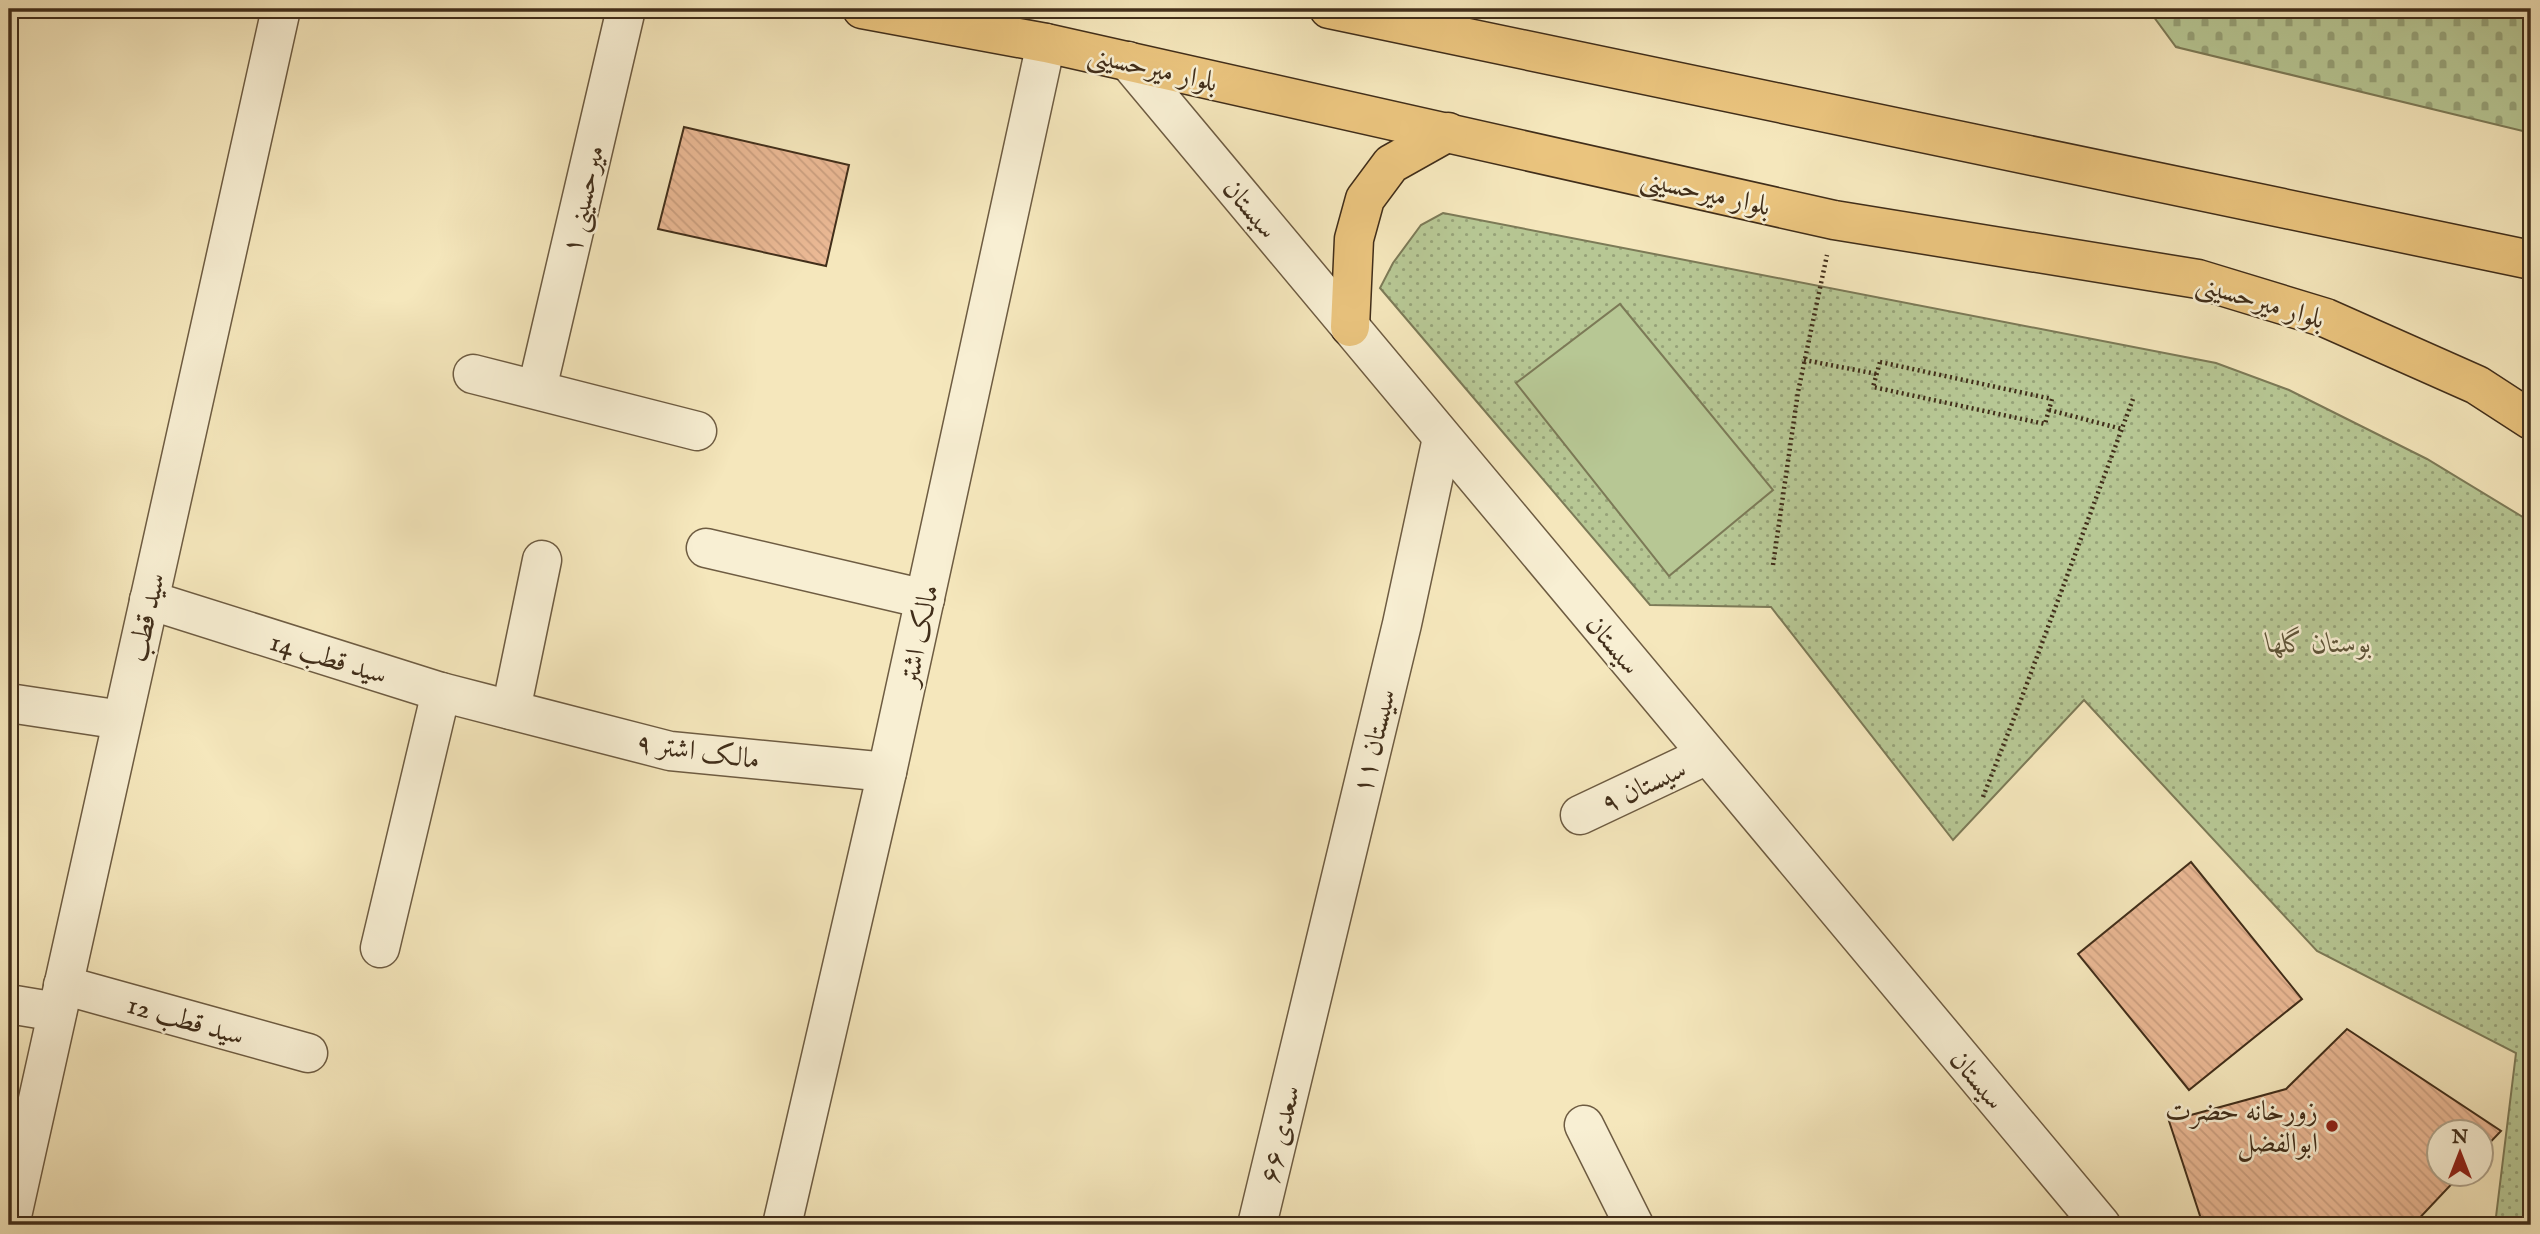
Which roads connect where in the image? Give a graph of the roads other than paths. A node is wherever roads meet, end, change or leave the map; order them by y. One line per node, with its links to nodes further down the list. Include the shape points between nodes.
1 (281, 9): 21 (street, سید قطب)
2 (626, 9): 14 (street, میرحسینی ۱)
3 (862, 9): 5 (main road, بلوار میرحسینی)
4 (1329, 9): 8 (main road)
5 (1046, 43): 6 (main road, بلوار میرحسینی); 20 (street, مالک اشتر)
6 (1128, 61): 7 (main road, بلوار میرحسینی); 10 (street, سیستان)
7 (1448, 132): 10 (main road, via 1391,164 1365,200 1354,239); 13 (main road, بلوار میرحسینی, via 1834,220 2198,279 2326,318)
8 (2515, 256): 9 (main road)
9 (2531, 283)
10 (1350, 327): 17 (street, سیستان)
11 (473, 374): 14 (street)
12 (2531, 384): 13 (main road)
13 (2477, 385): 15 (main road, بلوار میرحسینی)
14 (537, 389): 16 (street)
15 (2531, 419)
16 (698, 431)
17 (1442, 438): 26 (street, سیستان); 32 (street, سیستان ۱۱, via 1402,624)
18 (706, 548): 20 (street)
19 (542, 560): 24 (street)
20 (925, 599): 27 (street, مالک اشتر)
21 (149, 600): 22 (street, سید قطب 14); 25 (street, سید قطب)
22 (441, 692): 24 (street, سید قطب 14); 29 (street)
23 (9, 703): 25 (street)
24 (511, 710): 27 (street, مالک اشتر ۹, via 670,751)
25 (122, 720): 30 (street, سید قطب)
26 (1707, 755): 28 (street, سیستان ۹); 39 (street, سیستان)
27 (887, 772): 36 (street, مالک اشتر)
28 (1580, 815)
29 (380, 948)
30 (60, 998): 31 (street, سید قطب 12); 33 (street, سید قطب 12); 35 (street, سید قطب)
31 (9, 1004)
32 (1300, 1043): 37 (street, سعدی ۶۶)
33 (308, 1053)
34 (1584, 1125): 38 (street)
35 (12, 1202)
36 (782, 1225)
37 (1257, 1225)
38 (1634, 1225)
39 (2101, 1225)

